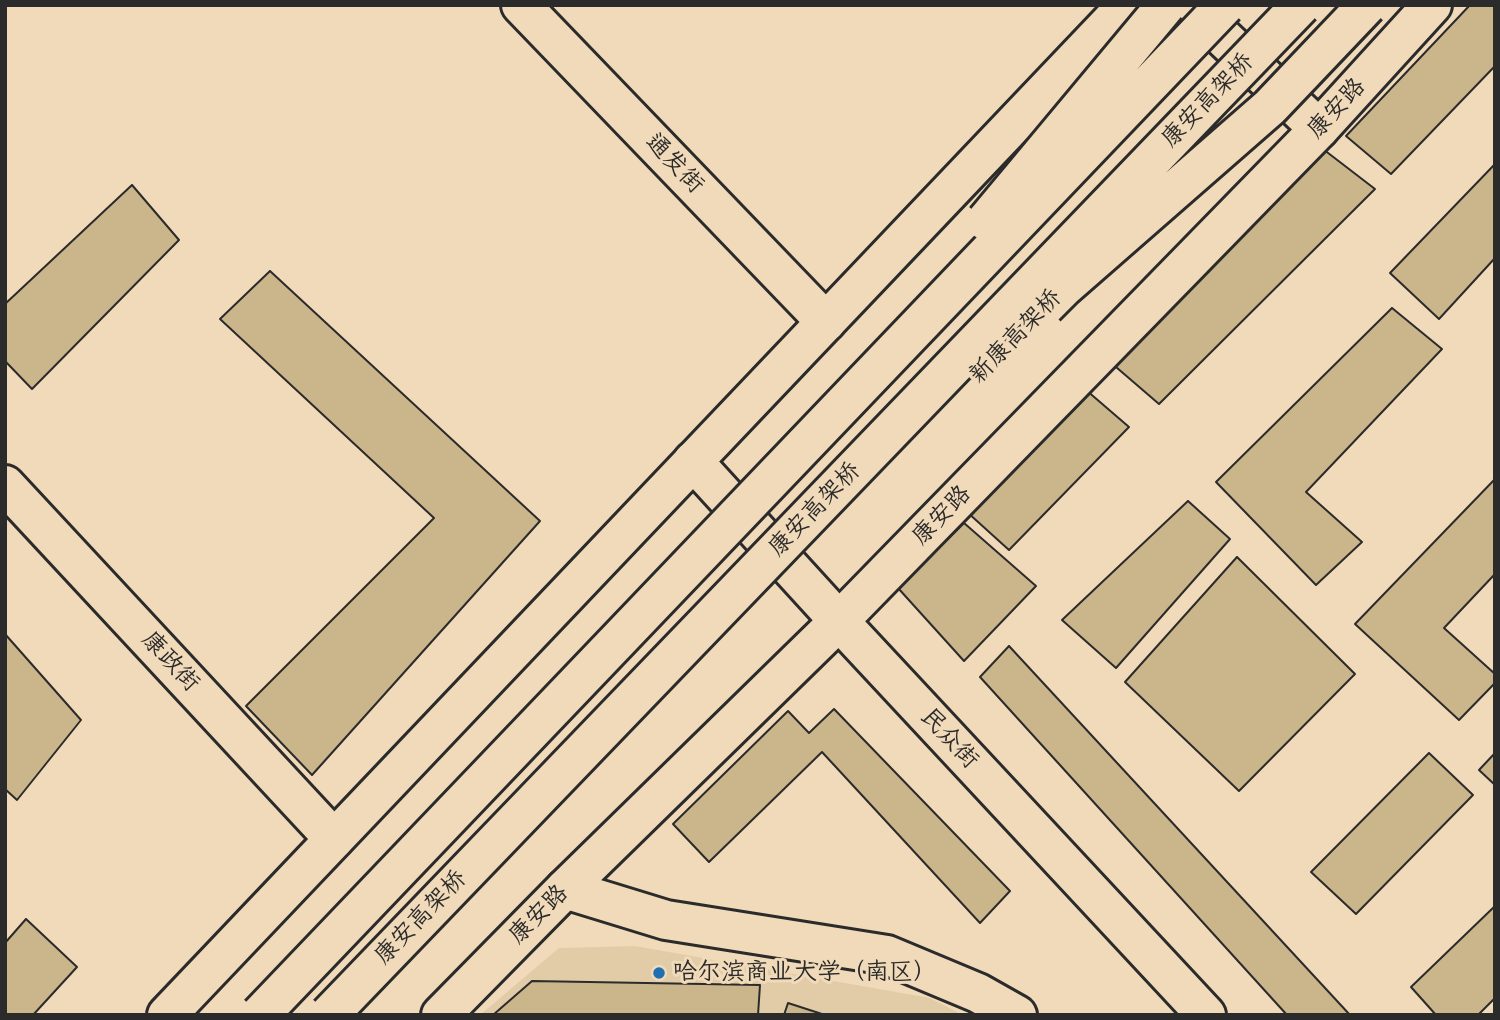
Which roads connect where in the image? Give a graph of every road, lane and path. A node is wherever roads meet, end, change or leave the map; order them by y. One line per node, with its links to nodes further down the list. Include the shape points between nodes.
1 (521, 5): 10 (main road, 通发街)
2 (1127, 5): 10 (main road)
3 (1166, 5): 14 (main road, bridge, via 990,217 786,431)
4 (1189, 5): 9 (main road)
5 (1225, 5): 14 (main road, 康安高架桥, bridge)
6 (1301, 5): 15 (main road, 康安高架桥, bridge)
7 (1367, 5): 15 (main road, 新康高架桥, bridge, via 1270,107 1063,288 866,490)
8 (1432, 5): 9 (main road, 康安路)
9 (1319, 129): 13 (main road, 康安路)
10 (826, 322): 11 (main road)
11 (694, 461): 13 (main road, 民众街); 16 (main road)
12 (5, 485): 16 (main road, 康政街)
13 (839, 621): 17 (main road, 康安路); 23 (main road, 民众街)
14 (627, 632): 19 (main road, 康安高架桥, bridge)
15 (663, 667): 20 (main road, 康安高架桥, bridge)
16 (334, 839): 18 (main road)
17 (565, 889): 21 (main road, 康安路); 22 (main road, via 666,920 887,955 978,993)
18 (167, 1015)
19 (260, 1015)
20 (329, 1015)
21 (441, 1015)
22 (1017, 1015)
23 (1206, 1015)

